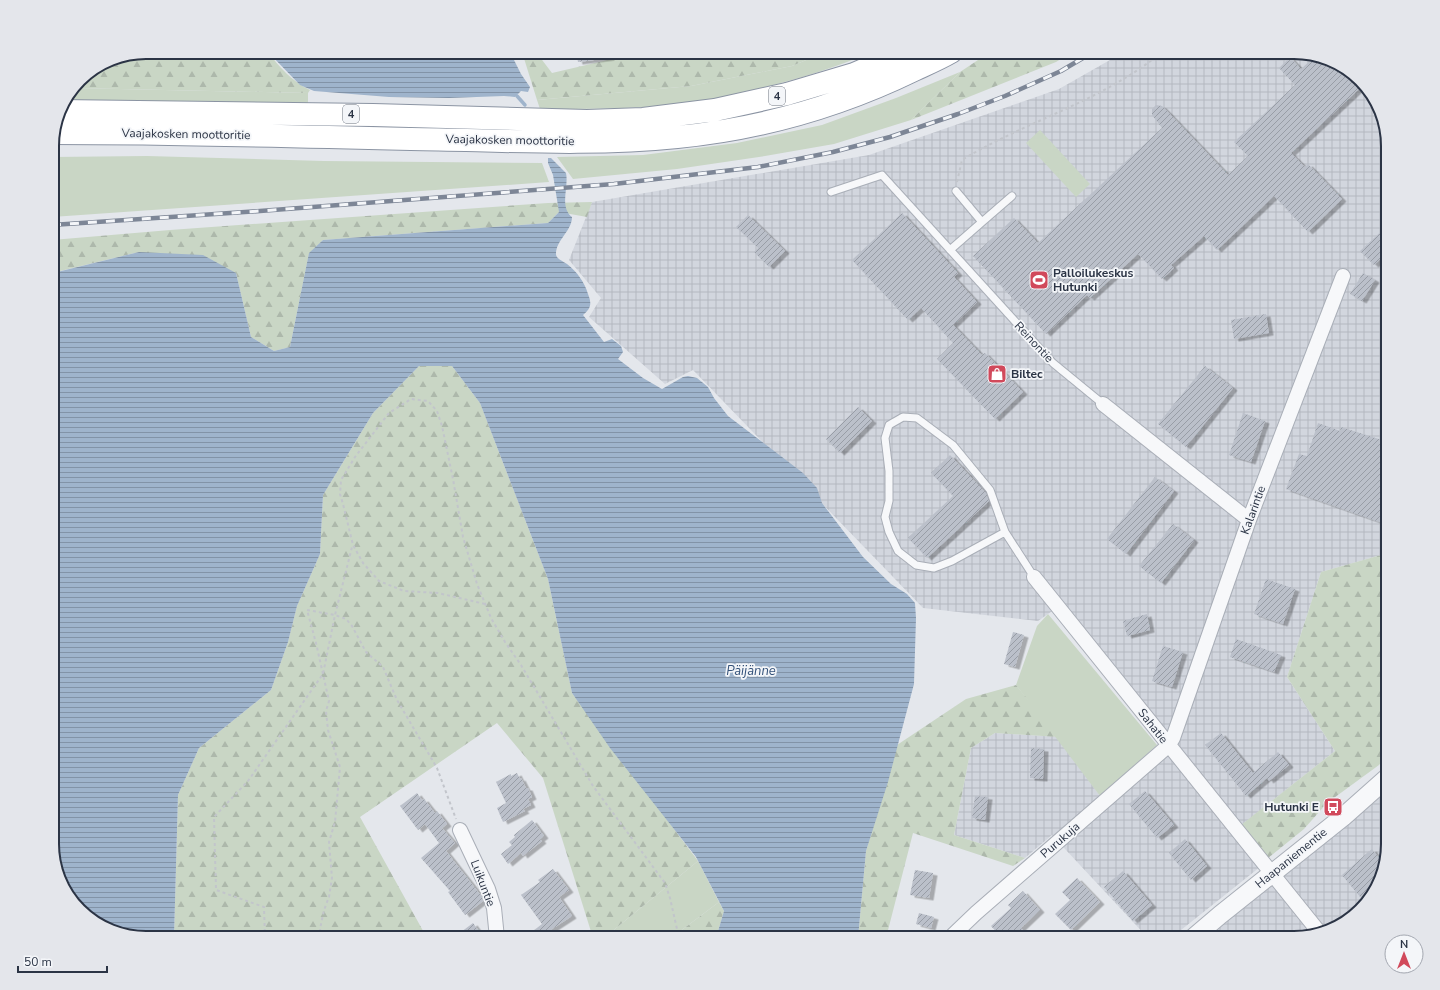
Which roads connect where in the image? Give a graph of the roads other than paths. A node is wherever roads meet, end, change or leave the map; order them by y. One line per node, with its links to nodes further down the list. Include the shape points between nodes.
1 (889, 59): 3 (highway, Vaajakosken moottoritie / 4, via 854,74 787,94 715,110 643,119)
2 (937, 59): 4 (highway, Vaajakosken moottoritie / 4, via 890,82 798,115 717,132 678,137 546,141 141,133)
3 (67, 111)
4 (60, 134)
5 (956, 191): 8 (lane)
6 (831, 192): 9 (lane, Reinontie, via 882,175)
7 (1012, 196): 8 (lane)
8 (982, 222): 9 (lane)
9 (950, 250): 11 (lane, Reinontie, via 1053,363)
10 (1343, 276): 12 (street, Kalarintie)
11 (1103, 404): 12 (street, Reinontie)
12 (1249, 520): 15 (street, Kalarintie, via 1173,738)
13 (1004, 532): 13 (lane, via 990,490 953,445 917,418 904,417 889,425 885,438 889,471 889,501 885,517 898,551 916,565 934,568 952,561); 14 (lane)
14 (1034, 577): 15 (street, Sahatie)
15 (1168, 746): 18 (street, Sahatie); 21 (street, Purukuja)
16 (1381, 783): 18 (street, Haapaniementie)
17 (460, 830): 20 (street, Luikuntie, via 488,889 494,908)
18 (1272, 874): 19 (street, Sahatie); 22 (street, Haapaniementie)
19 (1316, 928)
20 (496, 931)
21 (957, 931)
22 (1202, 931)

